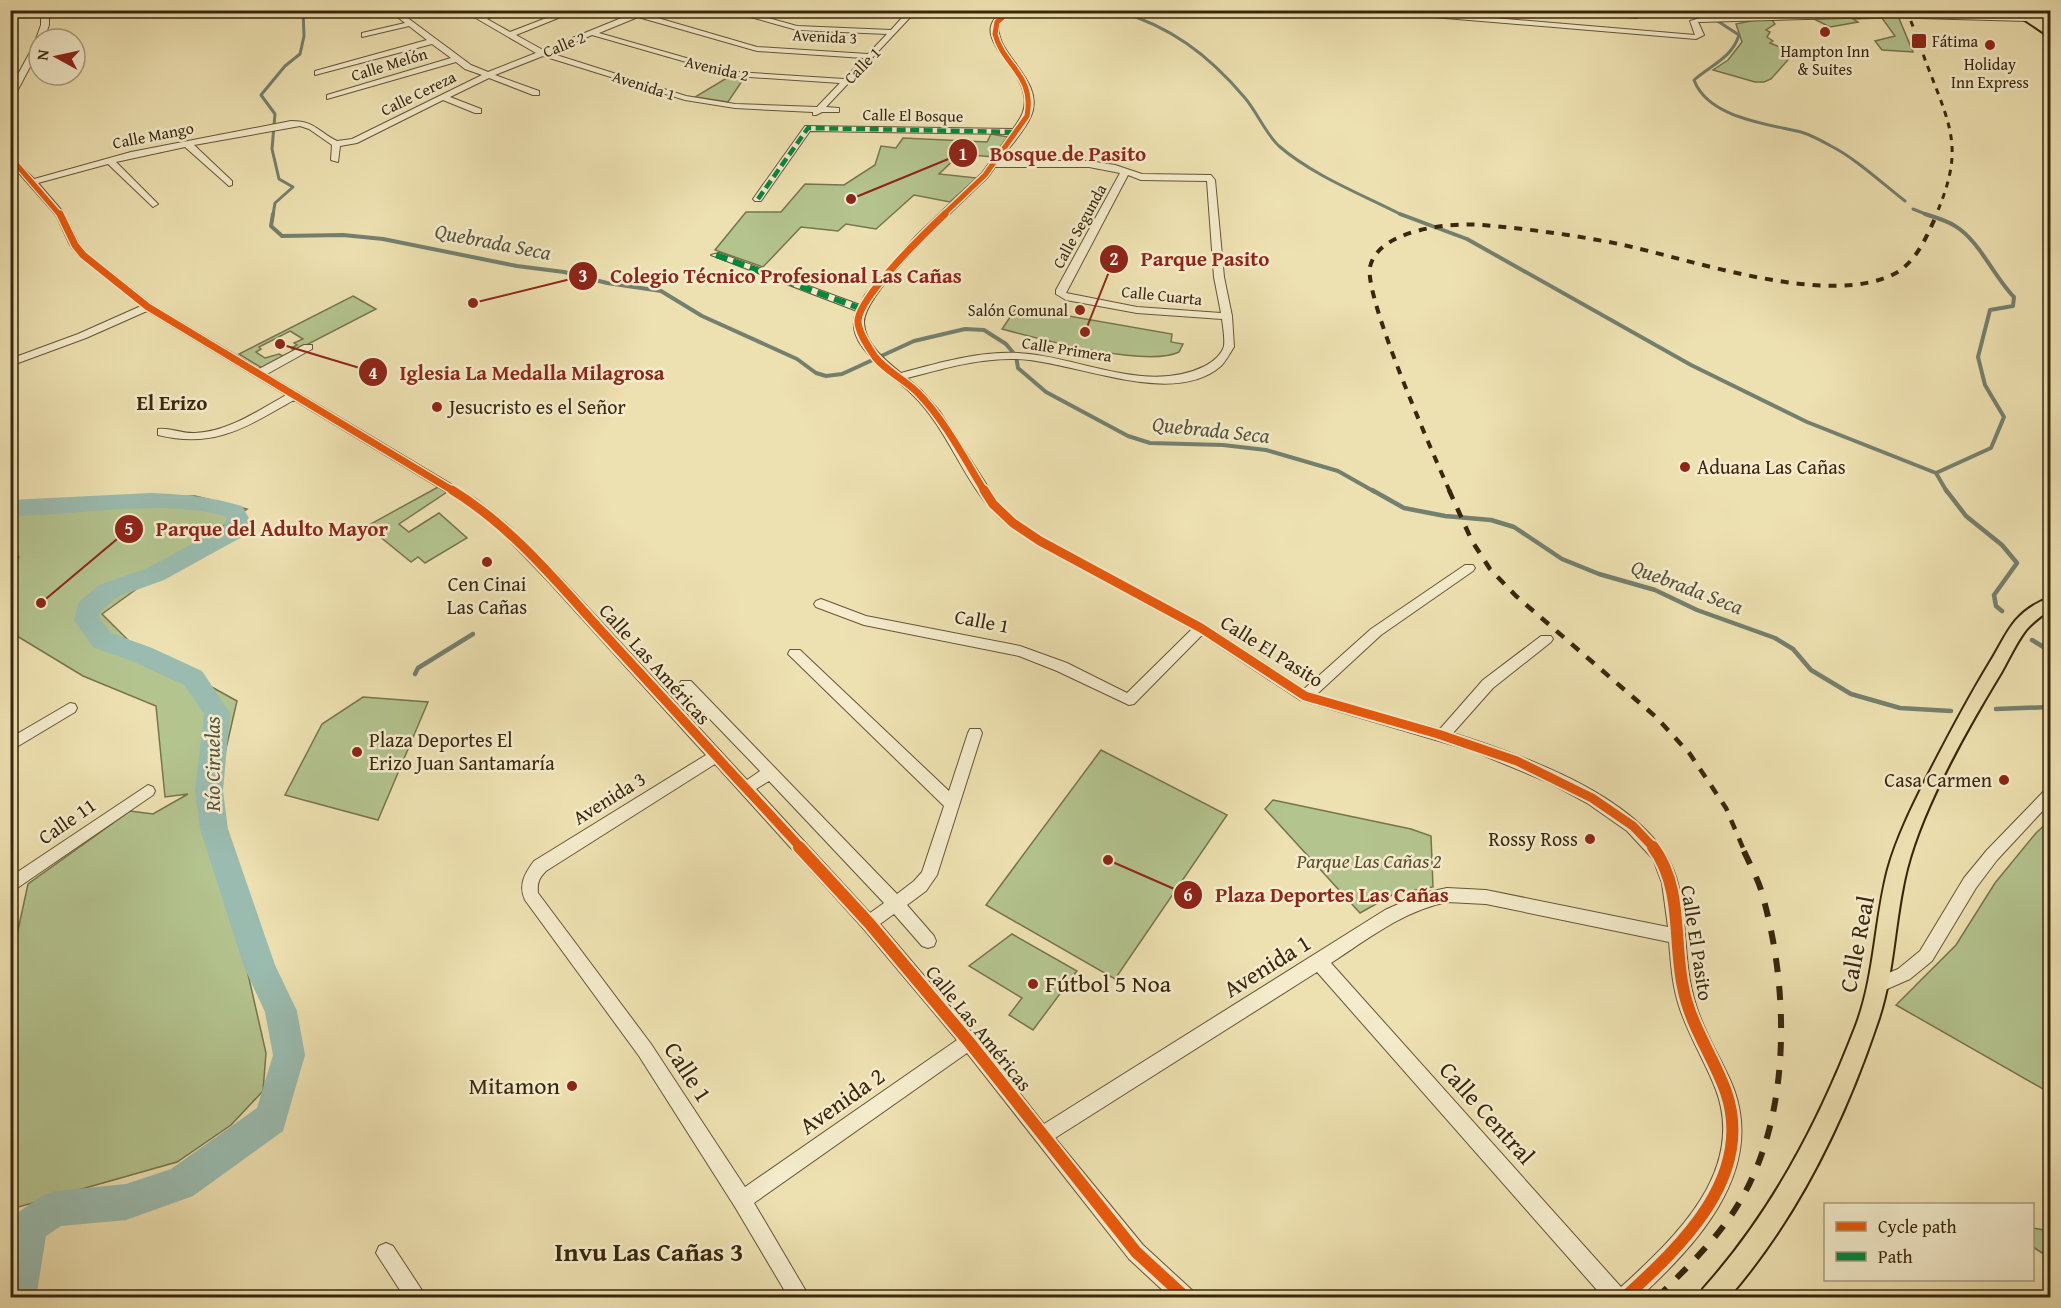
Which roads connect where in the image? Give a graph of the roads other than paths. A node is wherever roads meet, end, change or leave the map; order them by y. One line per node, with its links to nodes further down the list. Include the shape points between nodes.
1 (45, 10): 19 (street)
2 (392, 10): 18 (street)
3 (465, 10): 17 (street, Avenida 1)
4 (505, 10): 17 (street)
5 (575, 10): 26 (street)
6 (649, 10): 15 (street, Calle 2)
7 (729, 10): 21 (street, via 797,28)
8 (914, 10): 21 (street, Calle 1)
9 (1011, 10): 44 (street, via 997,19 993,30 1031,99)
10 (1570, 10): 12 (street)
11 (2014, 10): 16 (main road)
12 (1633, 13): 22 (street)
13 (1424, 14): 14 (street)
14 (1479, 14): 22 (street)
15 (638, 15): 23 (street, Calle 2); 29 (street, Avenida 3, via 766,50)
16 (2025, 15): 20 (highway); 22 (street, via 1694,21 1700,34 1696,37); 24 (main road)
17 (481, 19): 26 (street, Avenida 1)
18 (409, 24): 25 (street); 27 (street)
19 (44, 27)
20 (2050, 27)
21 (893, 32): 29 (street, Calle 1)
22 (1642, 32)
23 (592, 33): 28 (street, Calle 2); 35 (street, Avenida 2, via 735,74)
24 (2050, 34)
25 (365, 35)
26 (509, 35): 28 (street, Avenida 1)
27 (433, 41): 30 (street); 33 (street)
28 (542, 53): 31 (street, Calle 2); 40 (street, Avenida 1, via 702,102)
29 (870, 56): 35 (street, Calle 1)
30 (457, 59): 34 (street); 39 (street, Calle Melón)
31 (513, 64): 34 (street, Calle Cereza)
32 (27, 65): 37 (street)
33 (318, 73)
34 (488, 75): 36 (street); 38 (street, Calle Cereza)
35 (846, 81): 40 (street, Calle 1)
36 (536, 93)
37 (10, 97)
38 (443, 97): 42 (street); 46 (street, Calle Cereza, via 354,141)
39 (330, 98)
40 (820, 109): 41 (street, Avenida 1); 43 (street, Calle 1)
41 (836, 110)
42 (478, 111)
43 (809, 124): 44 (street, Calle El Bosque); 54 (street, Calle 1)
44 (1017, 132): 50 (street)
45 (187, 144): 46 (street, Calle Mango, via 283,125 309,124); 47 (street, Calle Mango); 53 (street)
46 (336, 144): 49 (street)
47 (109, 159): 52 (street, Calle Mango); 55 (street)
48 (12, 160): 52 (street, Calle Las Américas)
49 (335, 160)
50 (994, 164): 51 (street, via 1089,164); 59 (street, via 919,238)
51 (1125, 172): 57 (street, Calle Segunda); 60 (street, Calle Primera, via 1141,177 1200,176 1211,180 1219,277)
52 (31, 182): 58 (street, Calle Las Américas, via 60,214 83,255)
53 (229, 183)
54 (758, 200)
55 (153, 204)
56 (716, 255): 59 (street)
57 (1061, 294): 60 (street, Calle Cuarta, via 1137,310)
58 (148, 307): 62 (street); 63 (street, Calle Las Américas)
59 (862, 309): 64 (street, Calle El Pasito, via 859,329 870,350)
60 (1227, 316): 64 (street, Calle Primera, via 1229,347 1218,363 1198,375 1178,380 1142,378 1028,357 955,364)
61 (309, 347): 63 (street)
62 (10, 363)
63 (259, 374): 65 (street, Calle Las Américas)
64 (899, 377): 70 (street, Calle El Pasito, via 936,414 993,504 1013,523)
65 (294, 395): 66 (street, via 218,434 184,438); 79 (street, Calle Las Américas, via 449,487 503,527)
66 (162, 432)
67 (1469, 568): 74 (street, via 1376,632)
68 (821, 604): 70 (street, Calle 1, via 864,620 1043,658 1129,700)
69 (2050, 604): 92 (main road, Calle Real, via 2032,614 2015,632 1964,720 1909,832 1897,869)
70 (1201, 628): 74 (street, Calle El Pasito)
71 (1546, 639): 77 (street, via 1488,684)
72 (795, 654): 84 (street)
73 (686, 685): 80 (street, Calle Las Américas)
74 (1305, 696): 77 (street, Calle El Pasito)
75 (70, 708): 78 (street)
76 (975, 733): 84 (street)
77 (1443, 735): 89 (street, Calle El Pasito, via 1526,765 1628,823 1649,842 1664,864 1671,885)
78 (10, 746)
79 (715, 756): 81 (street, Calle Las Américas); 85 (street, Avenida 3, via 540,866)
80 (769, 773): 81 (street); 87 (street, Calle Las Américas)
81 (745, 789): 88 (street, Calle Las Américas)
82 (148, 791): 86 (street, Calle 11)
83 (2050, 794): 92 (street, via 1970,883 1926,956 1904,974)
84 (953, 805): 87 (street, via 929,875)
85 (530, 880): 95 (street, Calle 1, via 531,895 644,1048)
86 (10, 886)
87 (896, 904): 88 (street); 90 (street, Calle Las Américas)
88 (869, 923): 93 (street, Calle Las Américas)
89 (1675, 936): 91 (street, Avenida 1, via 1486,897 1447,896 1423,900 1391,915); 101 (street, Calle El Pasito, via 1687,1006 1727,1095 1732,1143 1725,1173 1711,1204 1688,1237)
90 (928, 941)
91 (1319, 962): 94 (street, Avenida 1); 100 (street, Calle Central)
92 (1878, 985): 102 (main road, Calle Real, via 1863,1036 1815,1142 1759,1240)
93 (969, 1042): 94 (street, Calle Las Américas); 95 (street, Avenida 2)
94 (1043, 1135): 99 (street, Calle Las Américas, via 1136,1252)
95 (742, 1200): 98 (street, Calle 1)
96 (386, 1253): 97 (street)
97 (417, 1298)
98 (800, 1298)
99 (1186, 1298)
100 (1618, 1298)
101 (1624, 1298)
102 (1712, 1298)

